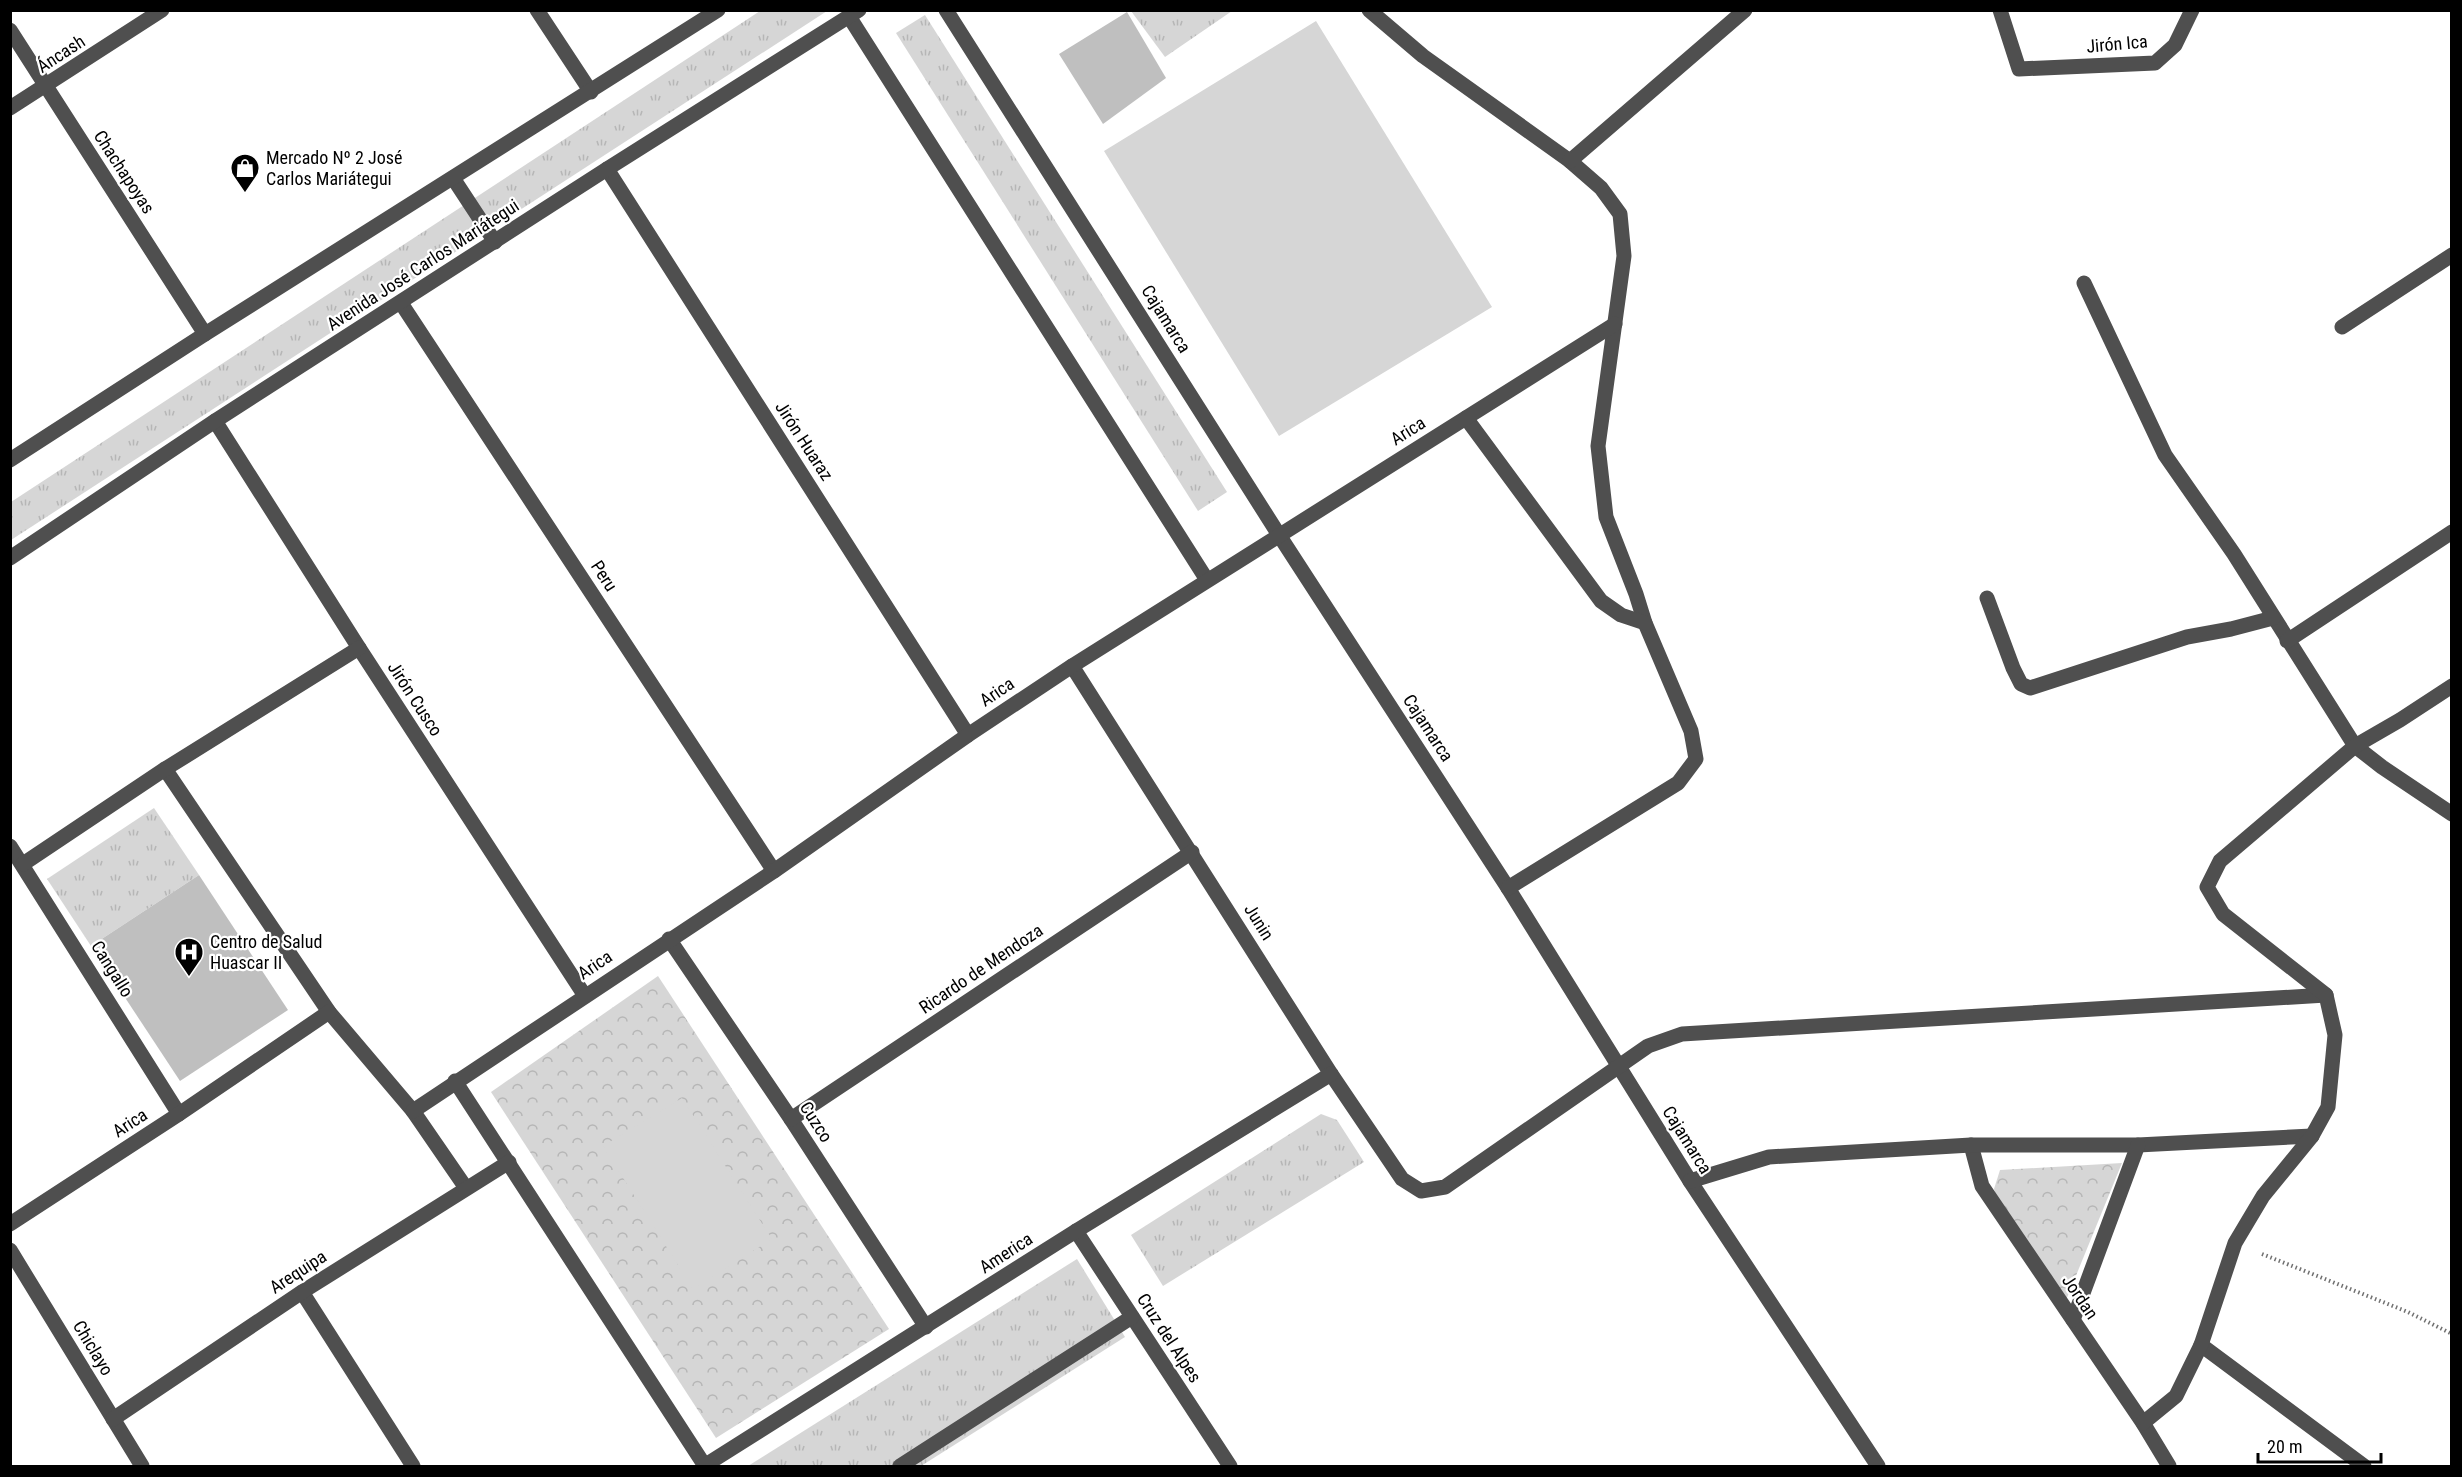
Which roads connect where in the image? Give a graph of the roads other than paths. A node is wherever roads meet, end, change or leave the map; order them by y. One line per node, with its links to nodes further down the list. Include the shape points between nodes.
1 (162, 10): 11 (street, Áncash)
2 (537, 10): 12 (street)
3 (717, 10): 12 (street)
4 (946, 10): 28 (street, Cajamarca)
5 (1369, 10): 14 (street, via 1423,56)
6 (1745, 10): 14 (street)
7 (2000, 10): 8 (street, Jirón Ica, via 2019,69 2155,63 2175,45)
8 (2192, 10)
9 (855, 14): 15 (street, Avenida José Carlos Mariátegui); 30 (street)
10 (10, 30): 11 (street, Chachapoyas)
11 (46, 87): 13 (street, Áncash); 23 (street, Chachapoyas)
12 (591, 92): 16 (street)
13 (10, 108)
14 (1570, 161): 21 (street, via 1601,188 1620,214 1624,256)
15 (607, 169): 17 (street, Avenida José Carlos Mariátegui); 38 (street, Jirón Huaraz)
16 (453, 178): 17 (street); 23 (street)
17 (495, 242): 20 (street, Avenida José Carlos Mariátegui)
18 (2451, 255): 22 (street)
19 (2084, 283): 32 (street, via 2166,455)
20 (401, 303): 25 (street, Avenida José Carlos Mariátegui); 45 (street, Peru)
21 (1615, 324): 24 (street, Arica); 33 (street, via 1598,446 1606,518)
22 (2342, 327)
23 (205, 334): 26 (street)
24 (1466, 418): 28 (street, Arica); 33 (street, via 1601,601 1621,615)
25 (215, 421): 29 (street, Avenida José Carlos Mariátegui); 35 (street, Jirón Cusco)
26 (10, 460)
27 (2451, 532): 34 (street)
28 (1280, 535): 30 (street, Arica); 46 (street, Cajamarca)
29 (10, 558)
30 (1208, 580): 36 (street, Arica)
31 (1987, 598): 32 (street, via 2013,668 2021,684 2030,688 2187,637)
32 (2273, 618): 34 (street)
33 (1645, 623): 46 (street, via 1691,731 1696,759 1678,783)
34 (2287, 641): 39 (street)
35 (359, 648): 40 (street); 49 (street, Jirón Cusco)
36 (1072, 666): 38 (street, Arica); 43 (street, Junin)
37 (2451, 686): 39 (street)
38 (968, 735): 45 (street, Arica)
39 (2355, 746): 41 (street); 48 (street, via 2220,861 2206,887 2223,914)
40 (165, 769): 44 (street); 50 (street)
41 (2451, 814)
42 (10, 846): 44 (street, Cangallo)
43 (1192, 852): 52 (street, Junin); 56 (street, Ricardo de Mendoza)
44 (22, 864): 55 (street, Cangallo)
45 (774, 871): 47 (street, Arica)
46 (1509, 888): 51 (street, Cajamarca)
47 (669, 939): 49 (street, Arica); 56 (street, Cuzco)
48 (2326, 995): 51 (street, via 1682,1034 1648,1046); 57 (street, via 2335,1035 2328,1107)
49 (585, 996): 53 (street, Arica)
50 (329, 1012): 54 (street); 55 (street, Arica)
51 (1619, 1067): 52 (street, Junin, via 1444,1187 1421,1191 1402,1179); 61 (street, Cajamarca)
52 (1331, 1074): 64 (street, America)
53 (455, 1081): 54 (street, Arica); 60 (street)
54 (413, 1111): 62 (street)
55 (179, 1114): 63 (street, Arica)
56 (791, 1119): 69 (street, Cuzco)
57 (2312, 1136): 58 (street); 70 (street, via 2263,1196 2235,1243)
58 (2138, 1144): 59 (street); 68 (street)
59 (1971, 1145): 61 (street, via 1769,1157); 68 (street, Jordan, via 1982,1186)
60 (509, 1162): 62 (street, Arequipa); 73 (street)
61 (1690, 1181): 78 (street, Cajamarca)
62 (466, 1188): 66 (street, Arequipa)
63 (10, 1224)
64 (1076, 1231): 67 (street, Cruz del Alpes); 69 (street, America)
65 (10, 1250): 71 (street, Chiclayo)
66 (302, 1292): 71 (street, Arequipa); 75 (street)
67 (1132, 1317): 76 (street); 77 (street, Cruz del Alpes)
68 (2073, 1320): 72 (street, Jordan)
69 (926, 1327): 73 (street, America)
70 (2201, 1345): 72 (street, via 2176,1396); 80 (street)
71 (113, 1419): 74 (street, Chiclayo)
72 (2143, 1424): 79 (street, Jordan)
73 (705, 1466)
74 (142, 1467)
75 (413, 1467)
76 (900, 1467)
77 (1230, 1467)
78 (1878, 1467)
79 (2169, 1467)
80 (2364, 1467)

